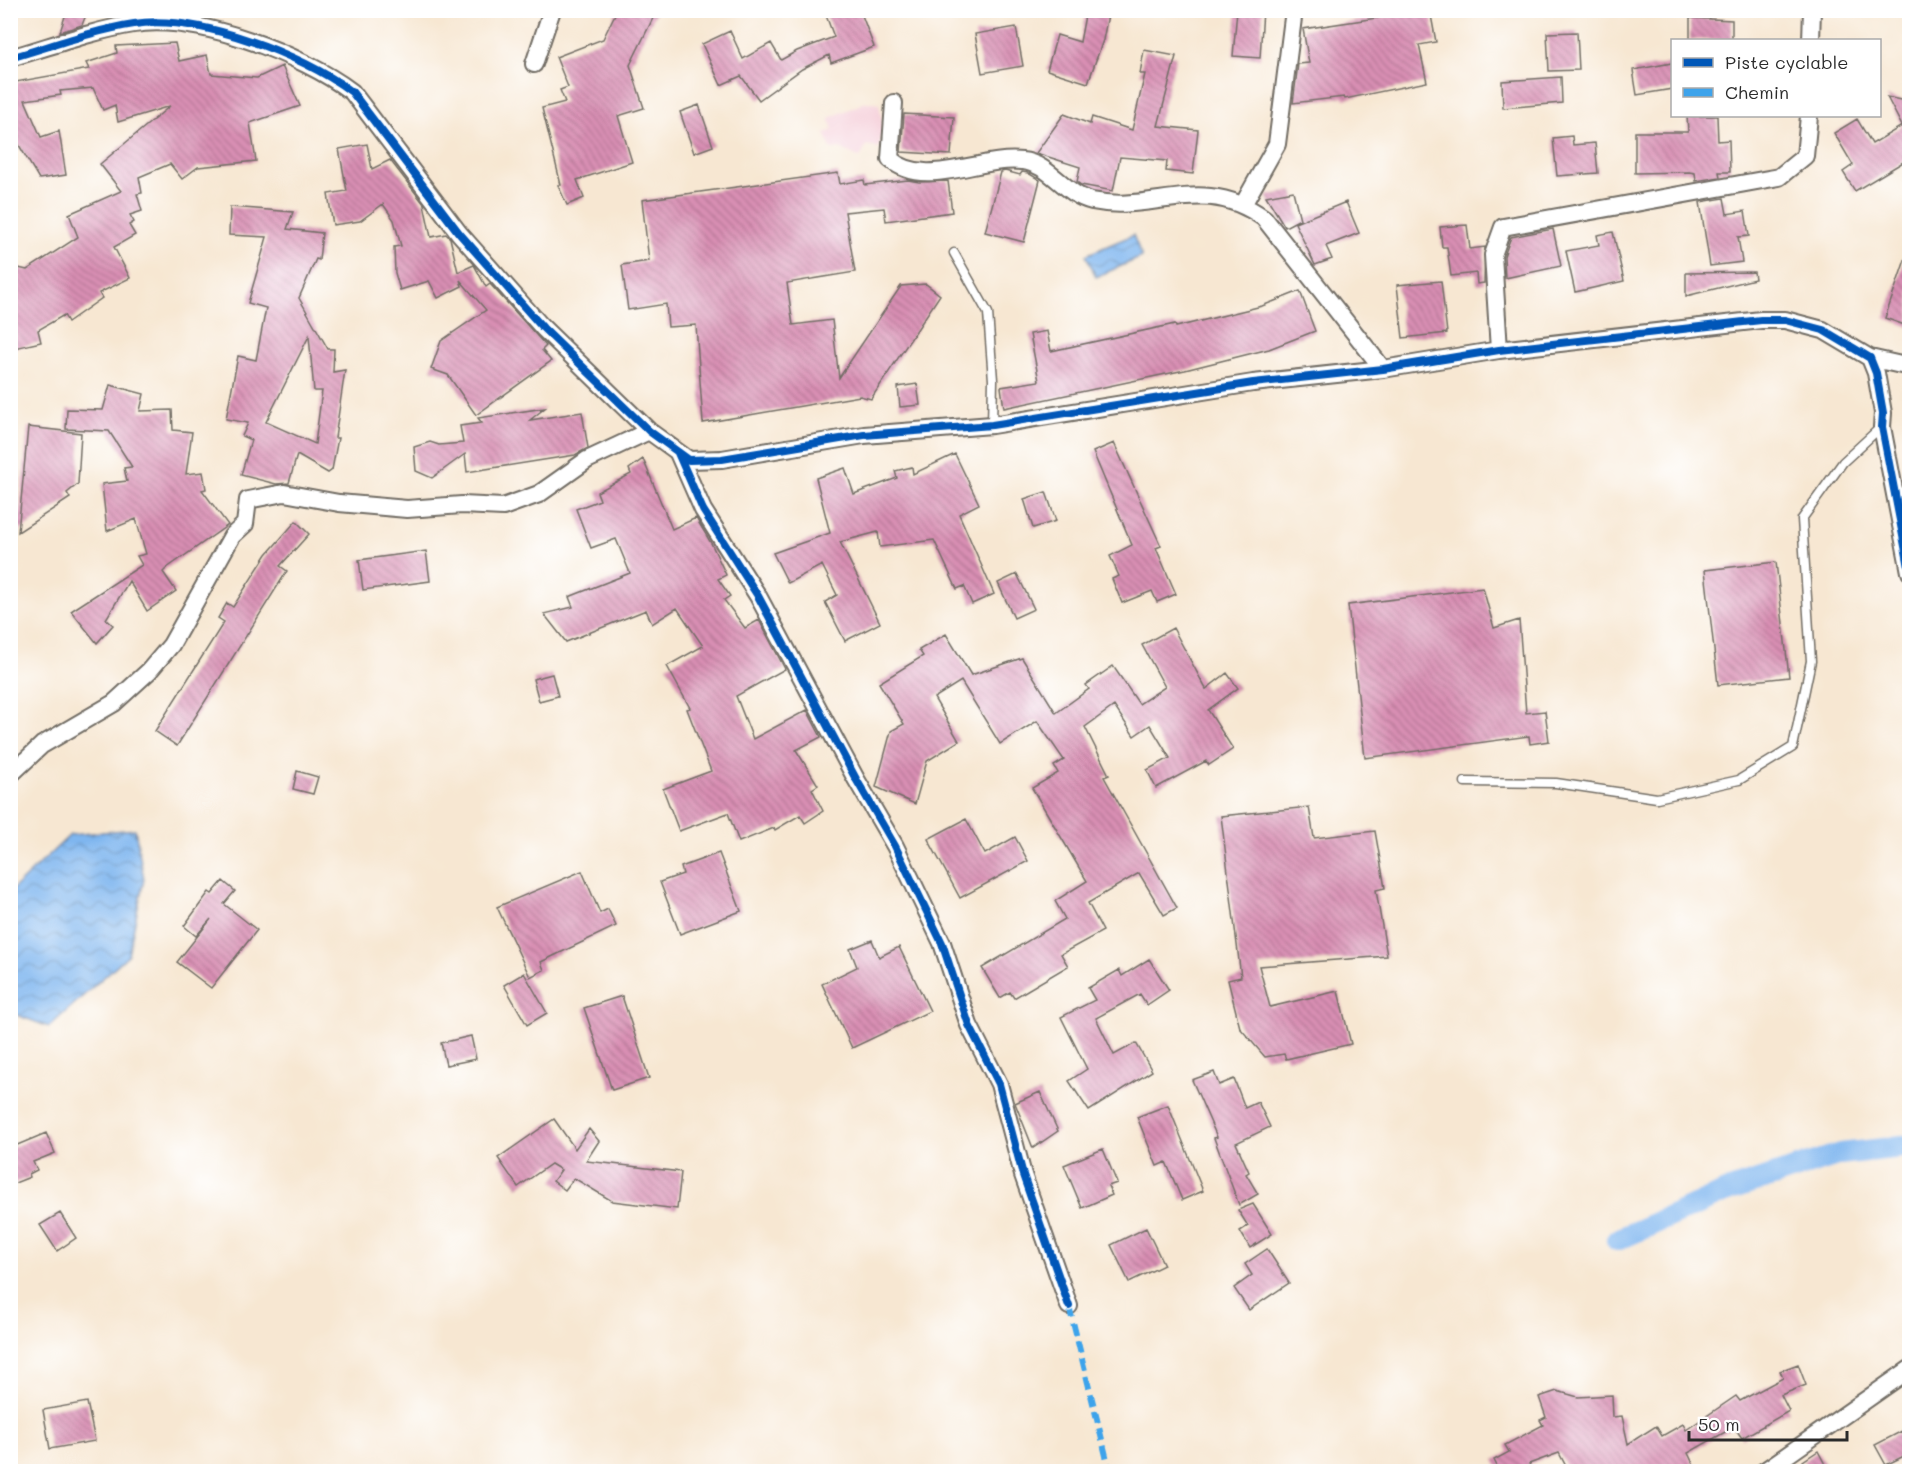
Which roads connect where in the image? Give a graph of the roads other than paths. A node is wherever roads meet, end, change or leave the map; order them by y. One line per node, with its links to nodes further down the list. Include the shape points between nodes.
1 (552, 10): 6 (street)
2 (1294, 10): 9 (street, via 1277,144)
3 (1812, 10): 4 (street)
4 (1811, 39)
5 (10, 58): 17 (street, via 102,31 161,22 269,47 331,76 352,92 459,232 543,328)
6 (534, 64)
7 (894, 103): 9 (street, via 890,159 902,170 942,171 1023,160 1092,201 1138,202 1182,195)
8 (1809, 117): 11 (street, via 1805,156 1779,177 1503,227 1493,255)
9 (1244, 203): 14 (street, via 1264,218)
10 (954, 253): 15 (lane, via 988,313)
11 (1499, 350): 12 (street, via 1725,323 1785,320 1823,330); 14 (street)
12 (1870, 358): 13 (street); 16 (street, via 1882,403)
13 (1910, 367)
14 (1383, 369): 15 (street, via 1253,384)
15 (992, 425): 18 (street, via 864,435 722,459 688,460)
16 (1882, 427): 19 (street); 21 (lane, via 1843,462 1802,519 1811,661 1793,747 1739,780 1657,798 1556,783)
17 (649, 431): 18 (street); 20 (street, via 587,460 539,494 503,507 407,509 284,493 248,500 245,524 232,536 171,645 149,671 114,703 42,745)
18 (678, 453): 22 (street, via 704,510 758,596 895,846 942,943 969,1025 999,1084 1023,1175)
19 (1910, 572)
20 (10, 775)
21 (1465, 782)
22 (1069, 1306)
23 (1910, 1370): 24 (street)
24 (1763, 1472)

